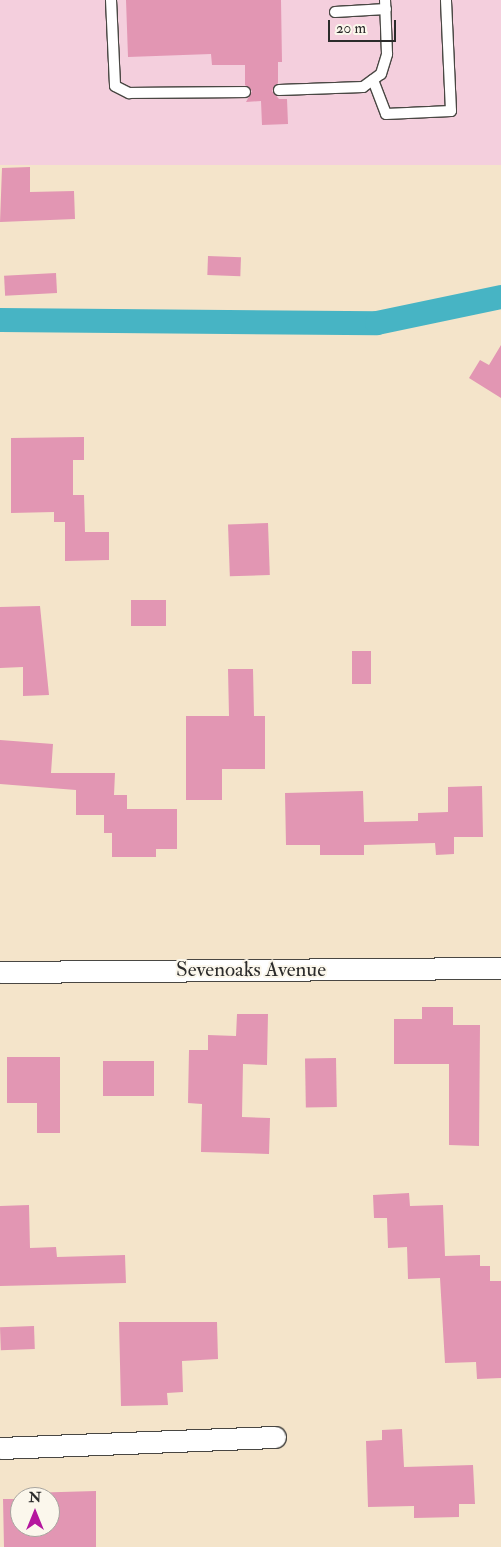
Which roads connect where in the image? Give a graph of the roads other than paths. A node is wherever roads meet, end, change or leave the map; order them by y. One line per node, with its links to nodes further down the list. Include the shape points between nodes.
1 (111, 0): 7 (lane, via 116,86 129,93)
2 (446, 0): 5 (lane, via 451,111 386,114)
3 (386, 8): 4 (lane); 5 (lane, via 387,54 381,74)
4 (336, 12)
5 (373, 80): 6 (lane, via 363,87)
6 (279, 90)
7 (246, 92)
8 (501, 968): 9 (street, Sevenoaks Avenue)
9 (0, 972)
10 (275, 1438): 11 (street)
11 (0, 1448)

